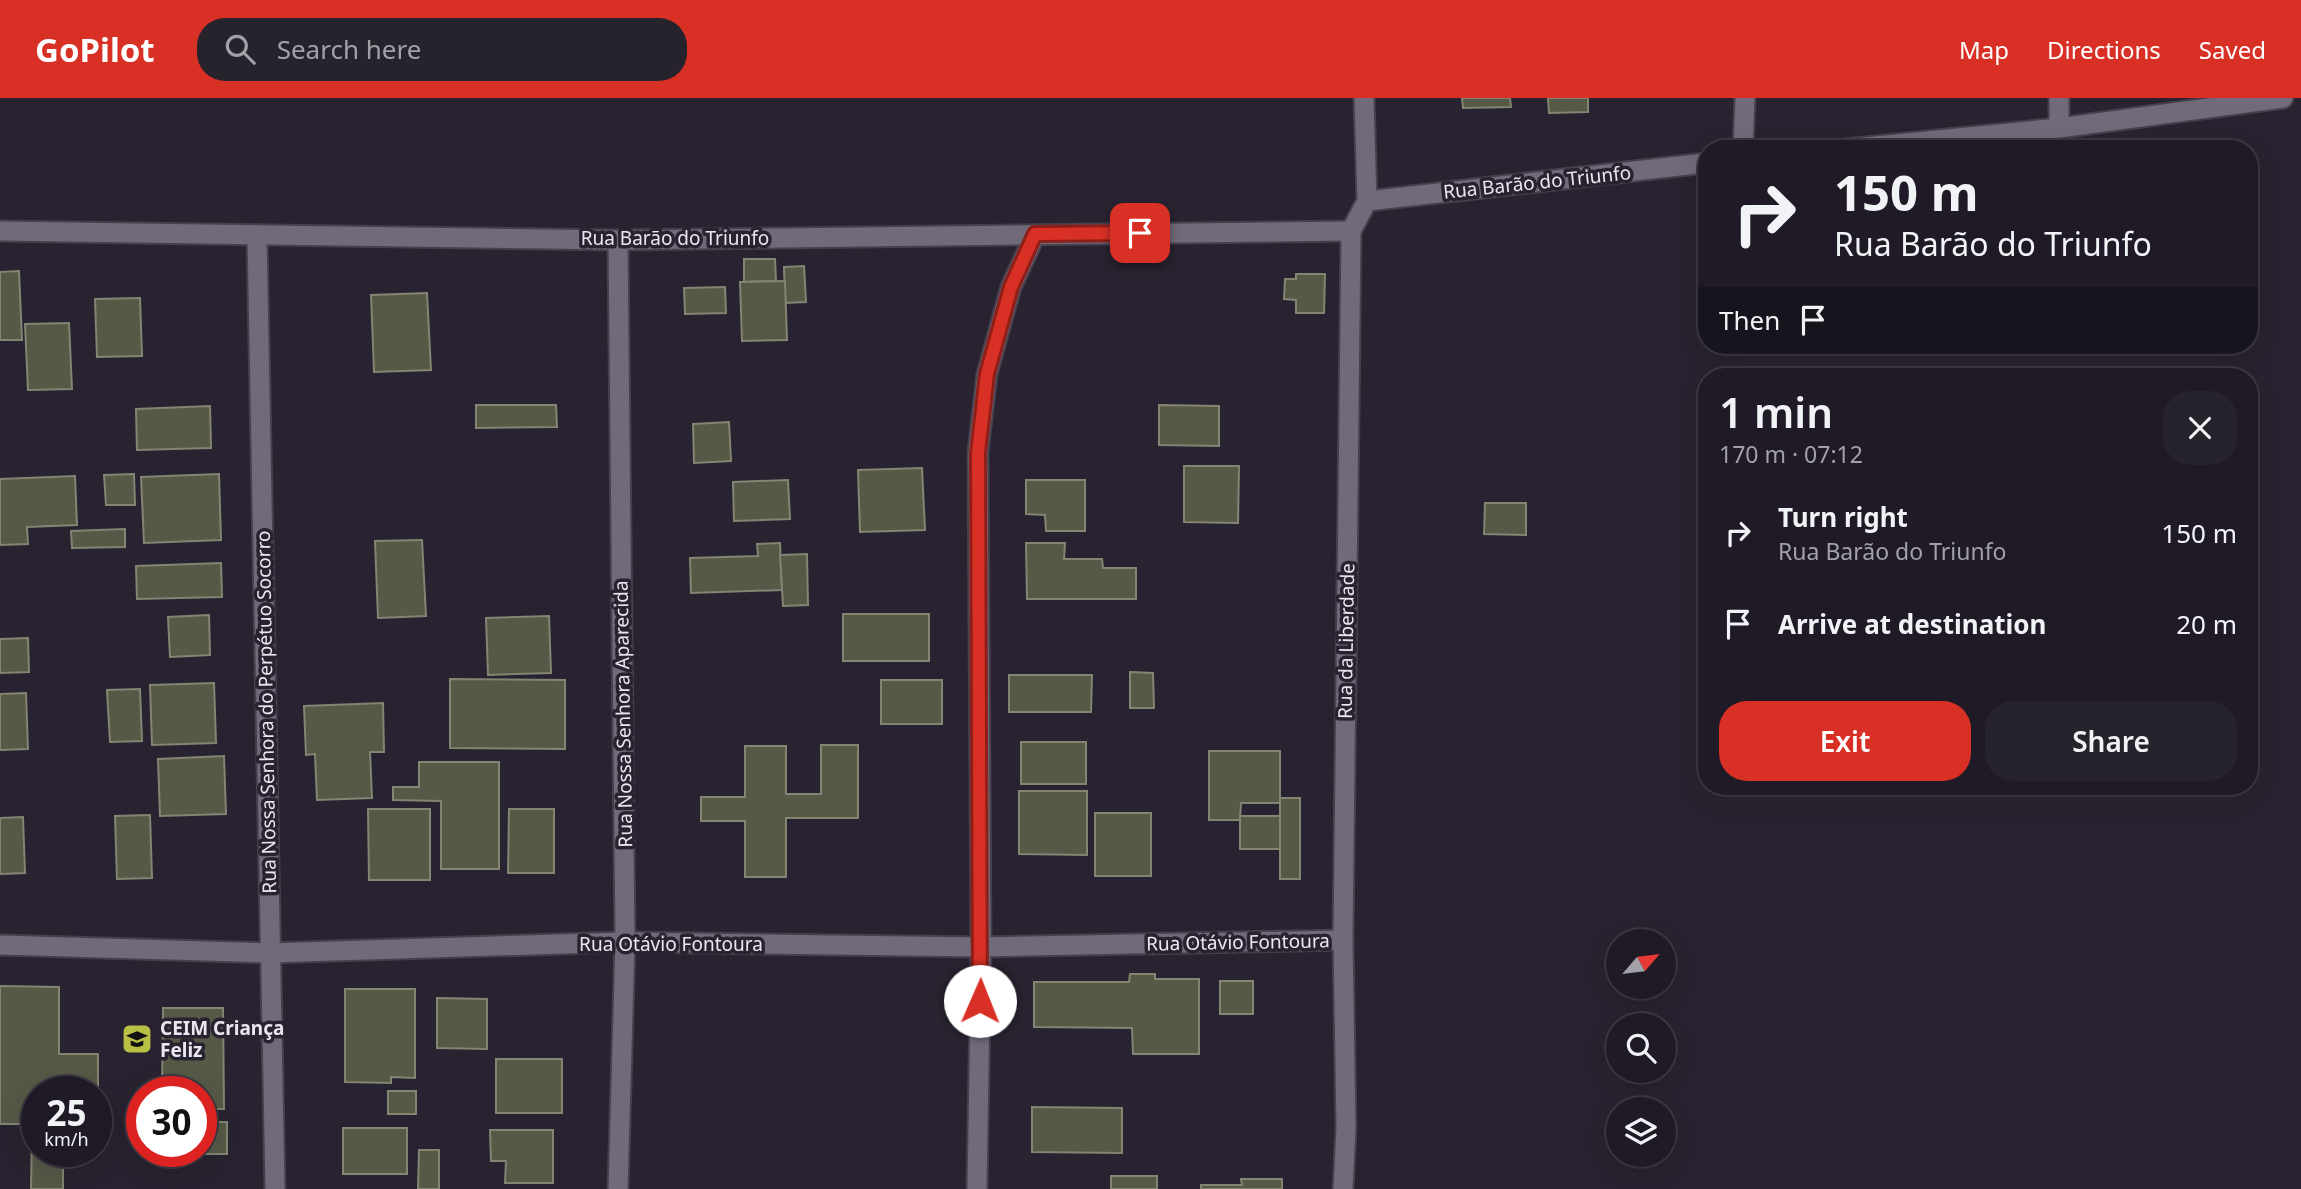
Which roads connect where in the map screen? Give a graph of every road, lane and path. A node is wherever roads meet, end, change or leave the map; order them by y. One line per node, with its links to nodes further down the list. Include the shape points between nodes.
1 (1364, 98): 9 (street)
2 (1745, 98): 6 (street)
3 (2059, 98): 5 (street)
4 (2283, 98): 5 (street)
5 (2059, 128): 7 (street)
6 (1743, 140)
7 (1937, 140)
8 (1698, 164): 9 (street, Rua Barão do Triunfo)
9 (1367, 201): 10 (street, Rua da Liberdade)
10 (1350, 230): 12 (street, Rua Barão do Triunfo); 15 (street, Rua da Liberdade)
11 (0, 231): 13 (street, Rua Barão do Triunfo)
12 (1035, 234): 14 (street, Rua Barão do Triunfo); 18 (street, via 1011,287 987,374 978,453)
13 (257, 236): 14 (street, Rua Barão do Triunfo); 19 (street, Rua Nossa Senhora do Perpétuo Socorro)
14 (618, 240): 16 (street, Rua Nossa Senhora Aparecida)
15 (1343, 940): 18 (street, Rua Otávio Fontoura); 23 (street, Rua da Liberdade, via 1346,1128)
16 (625, 942): 18 (street, Rua Otávio Fontoura); 19 (street, Rua Otávio Fontoura); 21 (street, Rua Nossa Senhora Aparecida)
17 (0, 945): 19 (street, Rua Otávio Fontoura)
18 (981, 947): 22 (street)
19 (271, 953): 20 (street, Rua Nossa Senhora do Perpétuo Socorro)
20 (275, 1189)
21 (618, 1189)
22 (977, 1189)
23 (1342, 1189)

